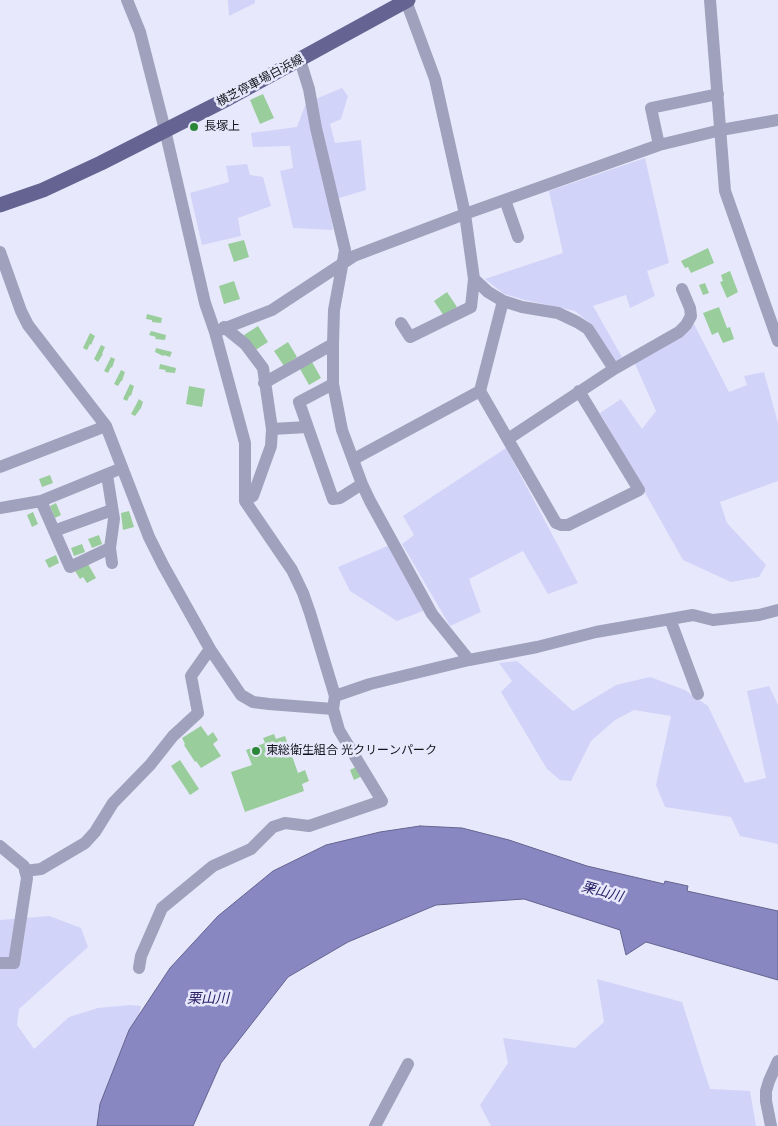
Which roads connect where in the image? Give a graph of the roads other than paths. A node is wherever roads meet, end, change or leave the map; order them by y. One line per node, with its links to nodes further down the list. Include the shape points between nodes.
1 (127, 0): 7 (street, via 140,32)
2 (710, 0): 5 (street)
3 (407, 1): 4 (main road, 横芝停車場白浜線); 12 (street, via 435,79)
4 (300, 60): 7 (main road, 横芝停車場白浜線); 15 (street, via 345,250)
5 (718, 94): 8 (street); 9 (street, via 652,108)
6 (778, 120): 8 (street)
7 (165, 130): 11 (main road, 横芝停車場白浜線, via 101,163); 20 (street, via 205,304)
8 (721, 130): 9 (street); 21 (street, via 726,191)
9 (659, 145): 10 (street)
10 (505, 200): 12 (street); 13 (street)
11 (0, 205)
12 (465, 214): 15 (street); 16 (street)
13 (518, 237)
14 (0, 252): 28 (street, via 28,325)
15 (343, 262): 20 (street, via 272,310); 22 (street, via 334,310)
16 (474, 279): 18 (street); 19 (street, via 471,307 410,337)
17 (682, 289): 23 (street, via 691,316 686,325)
18 (503, 300): 23 (street, via 558,313 577,322 588,329); 26 (street)
19 (401, 323)
20 (219, 330): 24 (street, via 245,344 262,368); 38 (street, via 245,443)
21 (778, 341)
22 (333, 344): 24 (street); 25 (street)
23 (614, 369): 27 (street)
24 (264, 383): 30 (street)
25 (333, 384): 29 (street, via 299,402); 32 (street, via 342,430)
26 (480, 391): 31 (street); 32 (street)
27 (579, 391): 31 (street); 31 (street, via 639,490 568,525 561,525 556,523)
28 (106, 426): 33 (street); 34 (street)
29 (307, 427): 30 (street); 36 (street, via 333,499)
30 (272, 429): 38 (street, via 271,446 253,496)
31 (508, 439)
32 (354, 459): 36 (street)
33 (0, 466)
34 (122, 468): 35 (street); 46 (street, via 163,566)
35 (107, 475): 37 (street); 40 (street)
36 (362, 484): 47 (street, via 432,614)
37 (41, 501): 39 (street); 41 (street)
38 (245, 501): 49 (street, via 299,585 310,613)
39 (0, 508)
40 (112, 510): 41 (street); 42 (street)
41 (54, 531): 42 (street, via 70,568)
42 (110, 548): 43 (street)
43 (112, 563)
44 (778, 610): 45 (street, via 713,620 693,615)
45 (670, 619): 47 (street); 48 (street)
46 (210, 649): 49 (street, via 241,696 253,702); 51 (street, via 191,676 198,713 113,803 85,843 41,869)
47 (469, 660): 49 (street, via 370,684)
48 (698, 694)
49 (334, 702): 53 (street, via 339,730 382,801 309,826 285,823 273,827 250,849 212,866 162,908)
50 (0, 846): 51 (street, via 24,866)
51 (25, 871): 52 (street, via 27,878 14,964)
52 (0, 963)
53 (139, 968)
54 (778, 1061): 57 (street, via 766,1091)
55 (408, 1064): 56 (street)
56 (375, 1126)
57 (771, 1126)

